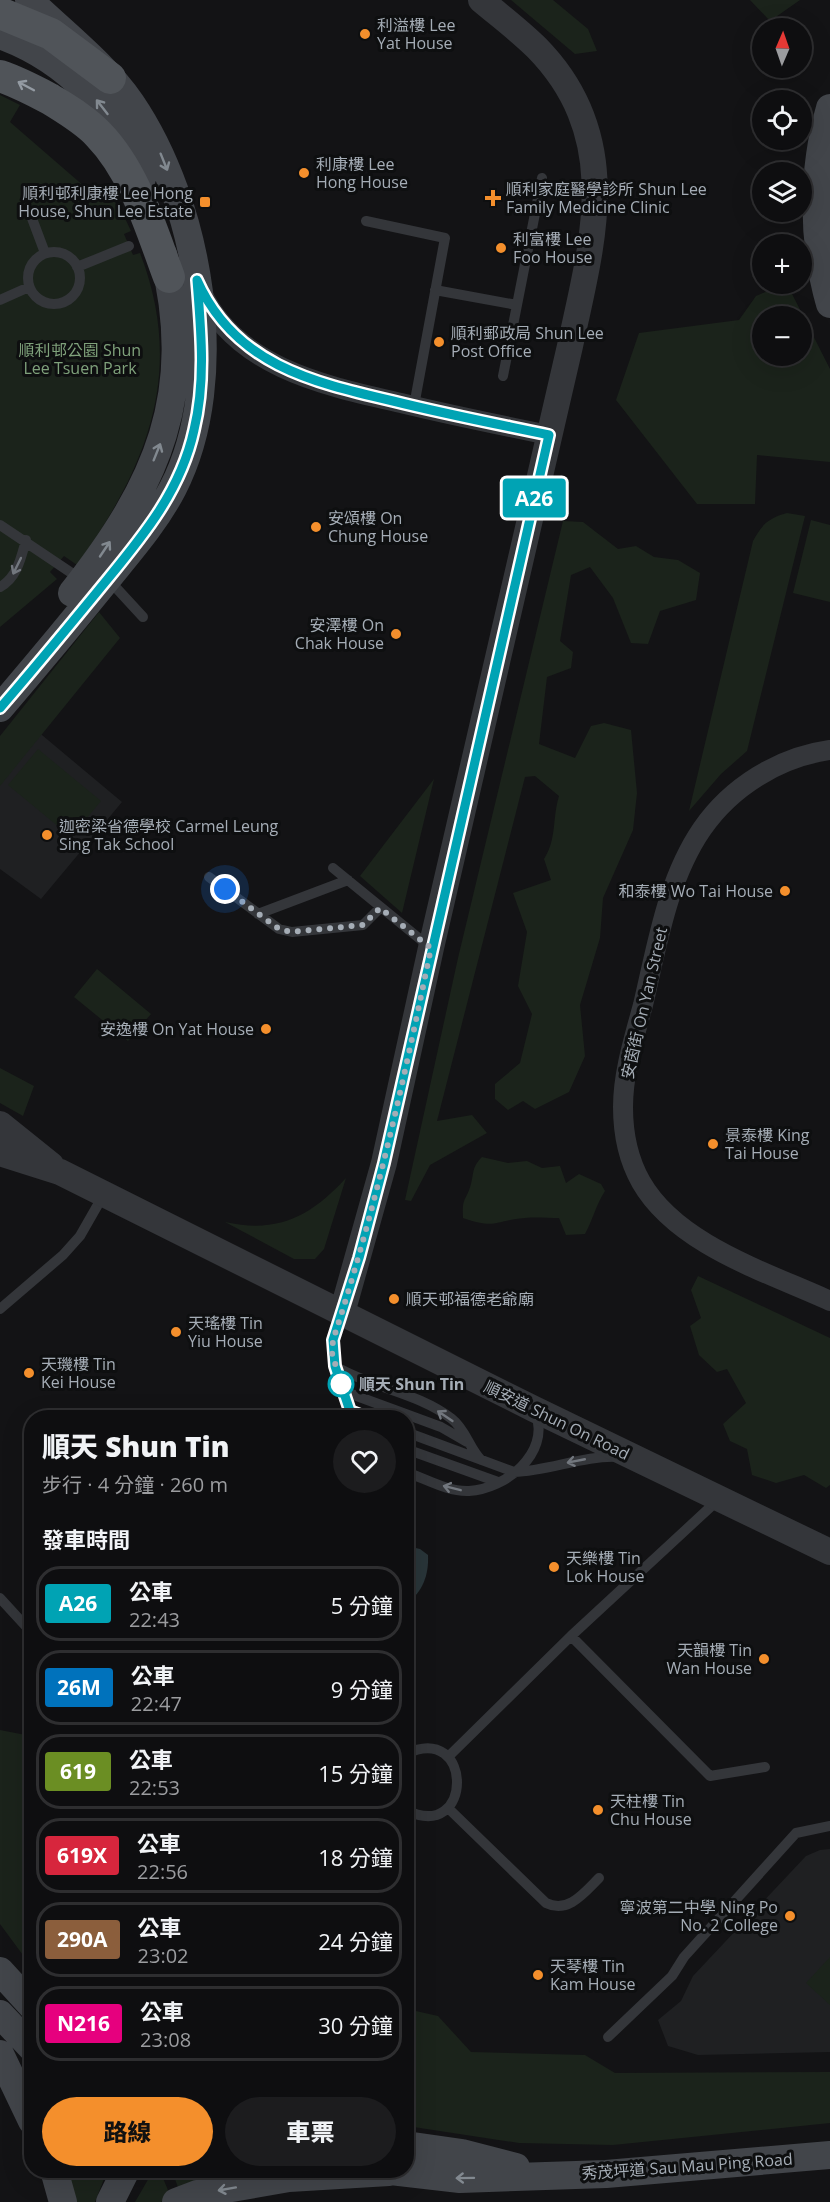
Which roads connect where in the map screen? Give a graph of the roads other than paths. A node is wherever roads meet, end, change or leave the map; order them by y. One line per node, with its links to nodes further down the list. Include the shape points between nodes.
1 (29, 0): 6 (main road)
2 (482, 0): 22 (street, via 537,47 552,66 584,121 591,150 597,211)
3 (0, 13): 6 (main road, via 51,34)
4 (0, 35): 14 (main road, one-way to 4, via 142,180 111,119 68,72)
5 (0, 76): 14 (main road, one-way to 5, via 124,169 98,134 64,107 20,82)
6 (110, 78): 14 (main road, one-way to 14, via 129,100 158,148 179,206)
7 (830, 108): 18 (main road, via 820,151 817,220)
8 (542, 178): 19 (lane)
9 (30, 213): 12 (lane)
10 (366, 221): 16 (lane, via 445,238)
11 (129, 246): 13 (lane)
12 (45, 254): 13 (lane, via 60,253); 15 (lane, via 38,257 29,271)
13 (77, 267): 15 (lane, via 79,283 64,302 48,303)
14 (183, 279): 21 (street, via 220,322 279,367 332,387); 25 (main road, via 176,385 168,420 158,450)
15 (29, 287): 17 (lane)
16 (435, 290): 19 (lane); 21 (lane, via 425,317)
17 (0, 300)
18 (830, 304)
19 (517, 305): 20 (lane)
20 (503, 376)
21 (414, 406): 22 (street)
22 (549, 435): 36 (street)
23 (0, 525): 24 (lane)
24 (26, 540): 25 (lane); 26 (lane, one-way to 26, via 9,582)
25 (95, 579): 27 (lane); 28 (main road); 29 (main road)
26 (0, 587)
27 (143, 617)
28 (0, 678)
29 (0, 708)
30 (830, 750): 41 (street, 安茵街 On Yan Street, via 782,764 752,780 714,814 691,848 661,929 628,1064 623,1106 626,1139 635,1169 649,1194 672,1219 703,1242)
31 (333, 868): 33 (lane)
32 (209, 877): 35 (lane)
33 (348, 880): 34 (lane); 35 (lane)
34 (380, 908): 35 (lane, via 363,925 291,932 279,929); 36 (lane)
35 (258, 914)
36 (431, 948): 43 (street, via 384,1163)
37 (0, 1124): 39 (street, 順安道 Shun On Road)
38 (0, 1153): 39 (street, 順安道 Shun On Road)
39 (60, 1172): 40 (street, 順安道 Shun On Road)
40 (104, 1193): 42 (lane, via 80,1236 63,1256); 43 (street, 順安道 Shun On Road)
41 (830, 1301)
42 (0, 1309)
43 (342, 1312): 44 (lane, via 333,1340); 46 (street, 順安道 Shun On Road)
44 (335, 1366): 45 (lane); 51 (lane, one-way to 44, via 460,1427 438,1411)
45 (344, 1391): 47 (lane); 48 (lane)
46 (534, 1409): 53 (street, 順安道 Shun On Road); 55 (lane, via 538,1441 527,1461)
47 (350, 1410)
48 (395, 1410)
49 (414, 1417): 51 (lane)
50 (414, 1435): 54 (lane)
51 (470, 1444): 54 (lane)
52 (414, 1452): 57 (lane)
53 (634, 1458): 55 (lane, one-way to 55, via 588,1459); 58 (street, 順安道 Shun On Road)
54 (481, 1461): 55 (lane)
55 (514, 1472): 57 (lane)
56 (414, 1475): 57 (lane, one-way to 56, via 483,1489 454,1489)
57 (498, 1482)
58 (718, 1500): 59 (street, 順安道 Shun On Road); 62 (lane)
59 (830, 1552)
60 (0, 1598): 61 (lane)
61 (24, 1625)
62 (571, 1636): 64 (lane); 65 (lane, via 710,1776)
63 (414, 1752): 64 (lane, via 427,1748)
64 (448, 1757): 66 (lane, via 455,1765 459,1788)
65 (765, 1767)
66 (448, 1808): 67 (lane, via 428,1816); 69 (lane, via 482,1844 555,1908 565,1907)
67 (414, 1814)
68 (830, 1826): 73 (lane, via 796,1833 684,1957 672,1976)
69 (599, 1878)
70 (0, 1971): 71 (main road)
71 (24, 1997)
72 (0, 2014): 74 (main road)
73 (608, 2037)
74 (24, 2040)
75 (0, 2054): 76 (main road)
76 (24, 2104)
77 (414, 2146): 80 (main road, 秀茂坪道 Sau Mau Ping Road, via 462,2153)
78 (830, 2155): 80 (main road, 秀茂坪道 Sau Mau Ping Road, via 606,2174)
79 (414, 2174): 80 (main road, 秀茂坪道 Sau Mau Ping Road, one-way to 79, via 460,2179)
80 (544, 2174)
81 (56, 2178): 84 (main road)
82 (122, 2178): 85 (main road)
83 (289, 2178): 86 (main road, 秀茂坪道 Sau Mau Ping Road, one-way to 86, via 197,2194)
84 (63, 2202)
85 (110, 2202)
86 (176, 2202)

